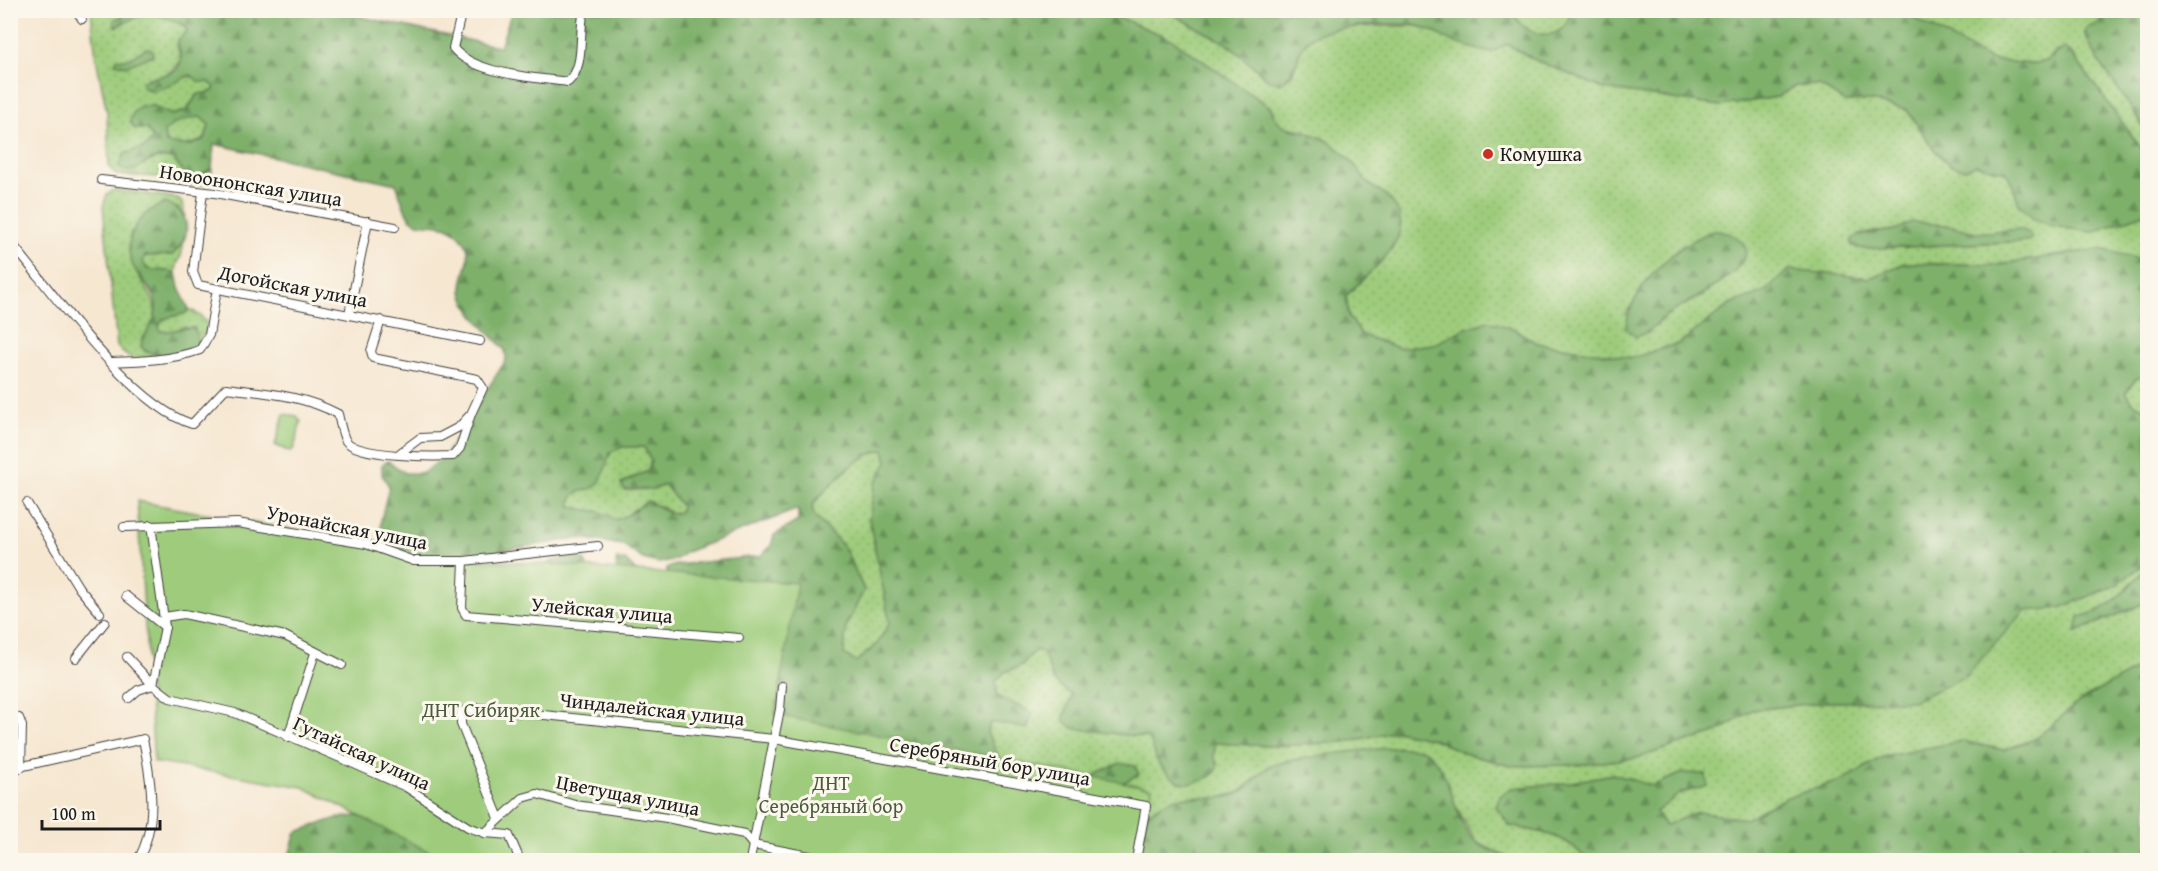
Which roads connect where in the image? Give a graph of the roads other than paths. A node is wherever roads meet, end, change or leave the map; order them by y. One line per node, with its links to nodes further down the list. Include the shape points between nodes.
1 (76, 10): 4 (street)
2 (462, 10): 3 (street, via 453,48 457,53 484,67 568,82 579,66)
3 (584, 10)
4 (82, 19)
5 (101, 180): 6 (street, Новоононская улица)
6 (203, 192): 8 (street, Новоононская улица); 11 (street, Догойская улица, via 193,272 198,285)
7 (10, 193): 10 (street)
8 (368, 221): 9 (street, Новоононская улица); 12 (street)
9 (394, 227)
10 (12, 245): 15 (street)
11 (217, 289): 12 (street, Догойская улица); 15 (street, via 209,335 200,350 151,361)
12 (348, 314): 13 (street, Догойская улица)
13 (381, 320): 14 (street, Догойская улица); 16 (street, Догойская улица, via 371,351 373,358 477,380 483,388)
14 (480, 341)
15 (111, 362): 17 (street, via 145,397 175,419 192,424 226,388 288,396 318,403 338,414 346,441 358,450)
16 (471, 414): 17 (street, Догойская улица, via 459,427 440,437 420,438); 17 (street, via 460,448 453,456)
17 (400, 453)
18 (27, 503): 24 (street, via 79,588)
19 (151, 525): 20 (street, Уронайская улица); 22 (street, Уронайская улица, via 237,523 366,544 414,561); 25 (street)
20 (124, 527)
21 (598, 546): 22 (street, Уронайская улица)
22 (464, 561): 28 (street, Улейская улица, via 466,615)
23 (126, 596): 27 (street)
24 (100, 613)
25 (164, 617): 27 (street); 29 (street, via 184,614 285,636)
26 (105, 622): 31 (street)
27 (165, 627): 33 (street)
28 (739, 638)
29 (315, 652): 32 (street); 37 (street)
30 (127, 657): 33 (street)
31 (76, 658)
32 (342, 665)
33 (153, 685): 35 (street); 37 (street, Гутайская улица, via 170,698 235,713)
34 (782, 686): 38 (street)
35 (129, 698)
36 (10, 715): 39 (street, via 19,718 22,726)
37 (288, 737): 42 (street, Гутайская улица, via 406,787 468,827)
38 (774, 739): 41 (street, Чиндалейская улица, via 477,708 461,712 461,724); 43 (street); 48 (street, Серебряный бор улица, via 1146,806)
39 (21, 768): 40 (street); 44 (street, via 141,739 151,779 152,816 146,847)
40 (10, 769)
41 (499, 818): 42 (street, Цветущая улица); 43 (street, Цветущая улица, via 523,798 537,794 575,806 667,818 744,834)
42 (485, 833): 45 (street, Гутайская улица, via 509,835)
43 (753, 844): 46 (street); 47 (street)
44 (138, 861)
45 (520, 861)
46 (750, 861)
47 (830, 861)
48 (1136, 861)

